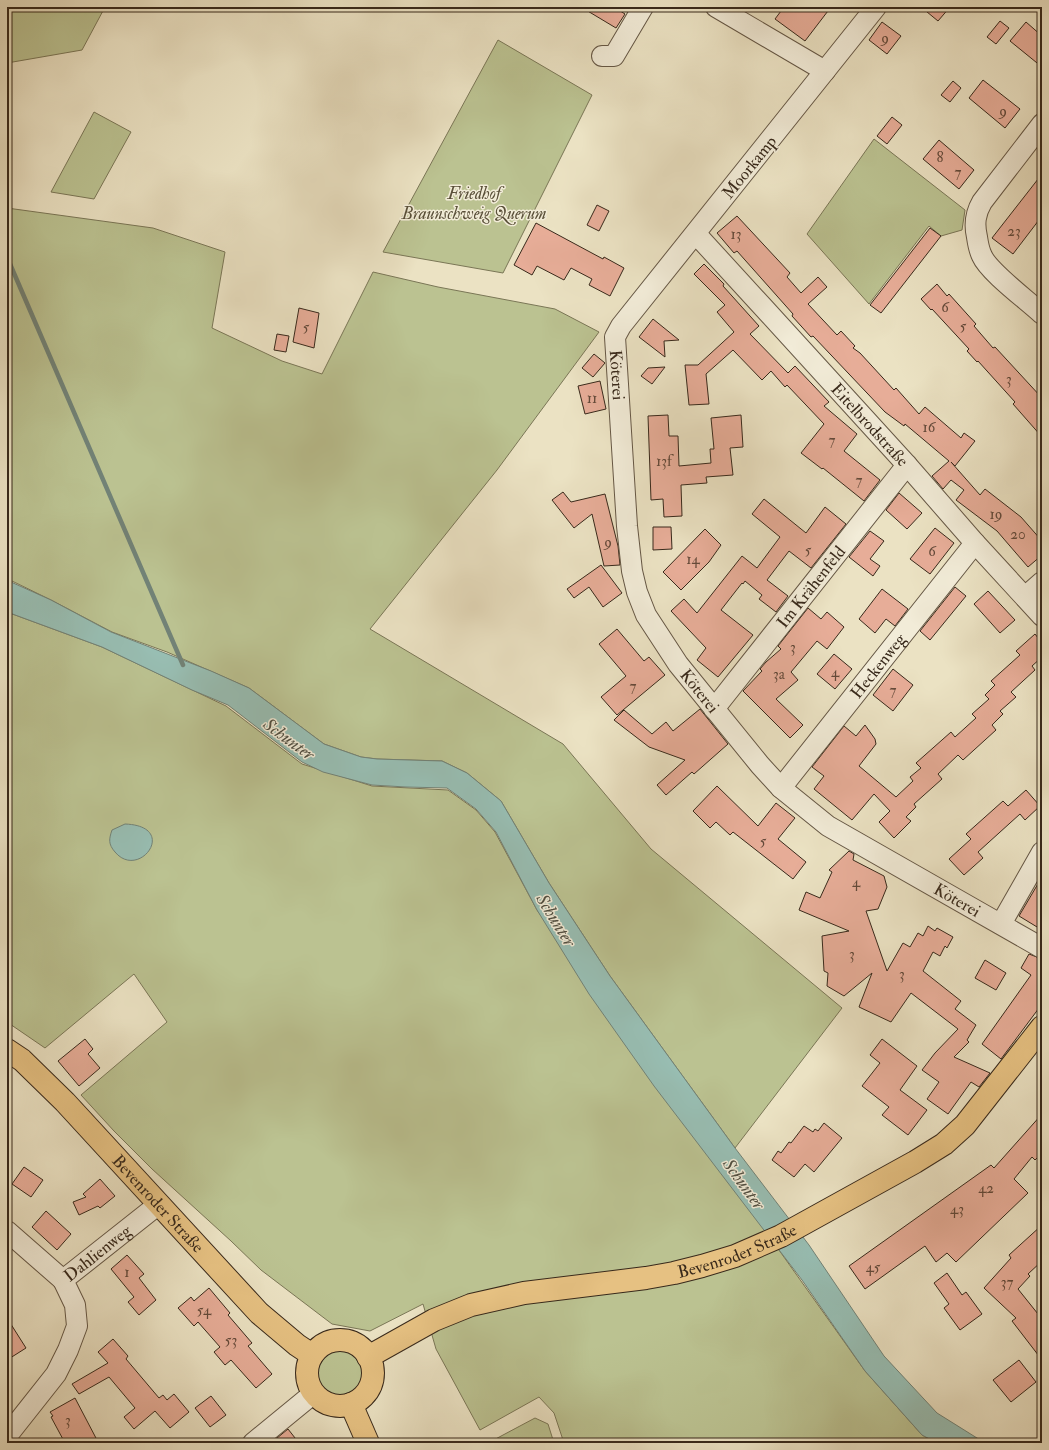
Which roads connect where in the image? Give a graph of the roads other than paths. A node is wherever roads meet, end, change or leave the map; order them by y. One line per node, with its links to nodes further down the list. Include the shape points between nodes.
1 (643, 7): 4 (street, via 614,56)
2 (716, 7): 5 (street)
3 (876, 7): 5 (street, Moorkamp)
4 (602, 56)
5 (825, 71): 7 (street, Moorkamp)
6 (1042, 124): 8 (street, via 982,202 974,223 982,257)
7 (696, 234): 9 (street, Moorkamp); 10 (street, Eitelbrodstraße)
8 (1042, 314)
9 (622, 326): 15 (street, Köterei, via 614,343 627,526 637,592 650,620 678,664)
10 (907, 465): 11 (street, Eitelbrodstraße); 15 (street, Im Krähenfeld)
11 (975, 543): 13 (street, Eitelbrodstraße); 16 (street, Heckenweg)
12 (1042, 582): 13 (street)
13 (1025, 597): 14 (street, Eitelbrodstraße)
14 (1042, 616)
15 (714, 709): 16 (street, Köterei)
16 (781, 788): 18 (street, Köterei, via 828,826)
17 (1042, 852): 18 (street, Köterei)
18 (1001, 924): 19 (street, Köterei)
19 (1042, 948)
20 (1042, 1027): 26 (main road, Bevenroder Straße, via 965,1125 944,1144 765,1243 735,1256 660,1276 524,1293 471,1305 434,1320)
21 (7, 1050): 22 (main road, Bevenroder Straße, via 22,1060 65,1102)
22 (159, 1204): 24 (street, Dahlienweg); 25 (main road, Bevenroder Straße, via 259,1313)
23 (7, 1231): 24 (street)
24 (63, 1280): 29 (street, Dahlienweg, via 75,1305 77,1326 56,1374)
25 (312, 1355): 26 (main road, via 324,1344 340,1340 356,1344); 27 (main road, via 307,1375)
26 (368, 1357): 28 (main road, via 372,1369 371,1383 363,1396)
27 (314, 1393): 28 (main road, via 335,1406); 30 (street)
28 (352, 1404): 31 (main road)
29 (7, 1436)
30 (253, 1443)
31 (368, 1443)

